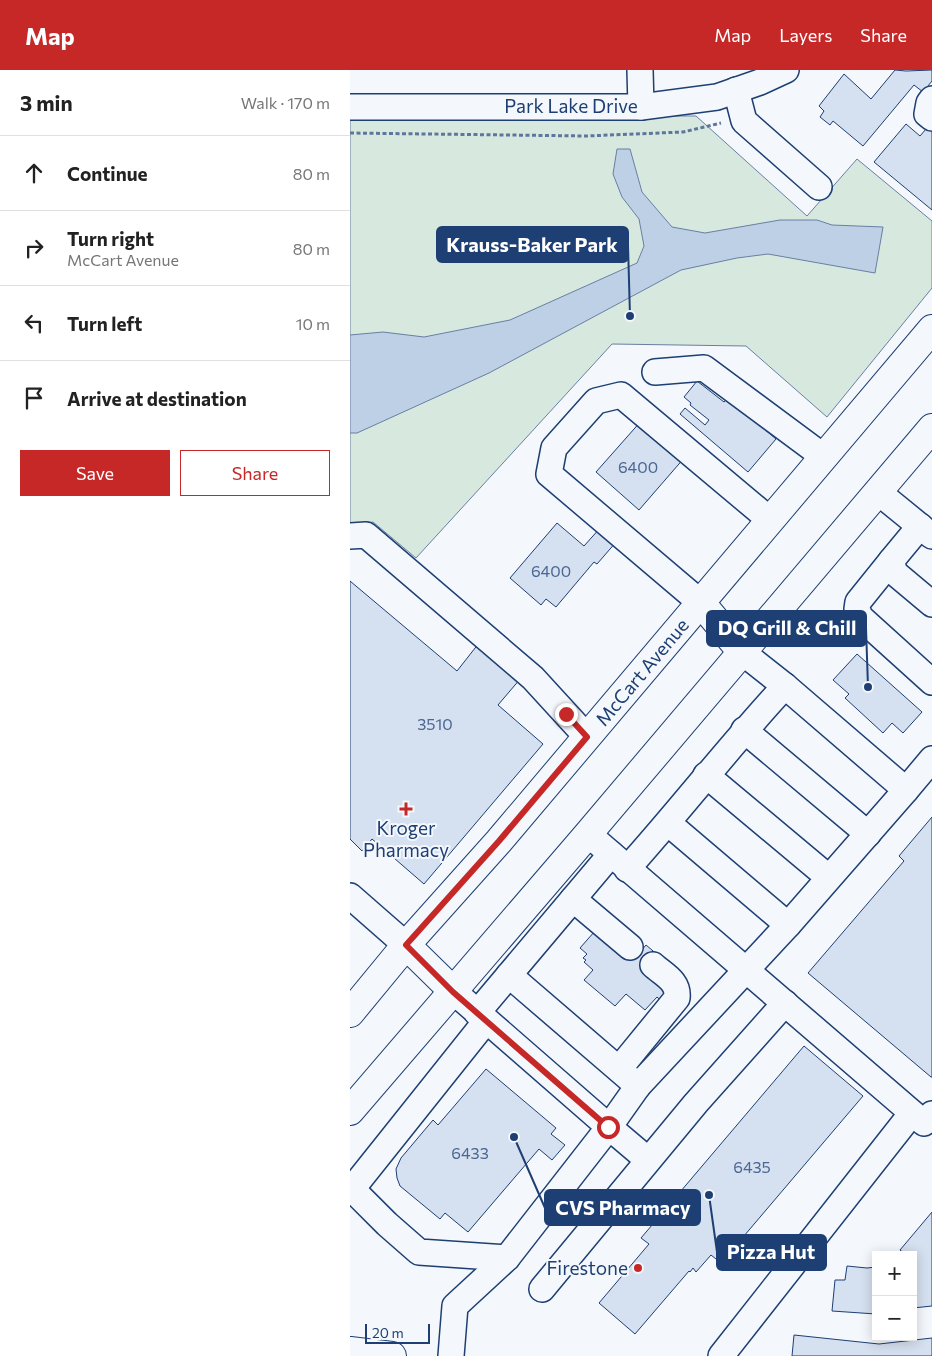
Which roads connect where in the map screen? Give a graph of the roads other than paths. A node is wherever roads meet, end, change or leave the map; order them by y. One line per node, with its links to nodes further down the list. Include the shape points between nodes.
1 (640, 70): 6 (street)
2 (786, 70): 3 (street, Park Lake Drive)
3 (736, 90): 6 (street, Park Lake Drive, via 717,97); 8 (street, via 744,121)
4 (932, 99): 7 (street, via 927,114)
5 (350, 106): 6 (street, Park Lake Drive)
6 (641, 107)
7 (932, 118)
8 (819, 186)
9 (932, 329): 12 (main road, McCart Avenue)
10 (655, 372): 12 (street, via 704,368)
11 (932, 428): 13 (main road)
12 (824, 457): 14 (main road, McCart Avenue)
13 (878, 492): 15 (street); 20 (main road)
14 (770, 520): 18 (main road, McCart Avenue); 18 (street, via 622,395 596,401 554,448 550,474)
15 (926, 531): 17 (street)
16 (350, 536): 24 (street, via 366,535 533,678)
17 (893, 567): 19 (street); 21 (street, via 858,602 857,609 860,617)
18 (700, 603): 20 (main road); 24 (main road, McCart Avenue)
19 (932, 604)
20 (742, 652): 22 (street); 29 (main road)
21 (932, 682)
22 (785, 686): 23 (street); 27 (street)
23 (744, 730): 26 (street); 30 (street)
24 (587, 737): 36 (main road, McCart Avenue)
25 (932, 759): 27 (street)
26 (706, 775): 28 (street); 32 (street)
27 (906, 790): 30 (street)
28 (668, 823): 31 (street); 35 (street)
29 (588, 834): 31 (street); 41 (main road)
30 (868, 834): 32 (street)
31 (619, 861): 33 (street); 39 (street)
32 (828, 877): 35 (street)
33 (573, 899): 37 (street); 40 (street)
34 (355, 910): 36 (street)
35 (788, 925): 39 (street)
36 (406, 945): 41 (main road); 43 (main road, McCart Avenue)
37 (630, 947)
38 (653, 965): 45 (street, via 676,985 677,998)
39 (746, 970): 42 (street); 46 (street)
40 (509, 975): 44 (street); 45 (street)
41 (453, 992): 44 (street); 47 (main road)
42 (785, 1004): 48 (street); 50 (street)
43 (350, 1013)
44 (482, 1016): 49 (street); 51 (street)
45 (619, 1068): 46 (street)
46 (638, 1086): 49 (street)
47 (350, 1111)
48 (922, 1114): 57 (street)
49 (608, 1127): 50 (street); 52 (street)
50 (648, 1160): 53 (street)
51 (351, 1195): 52 (street, via 419,1252)
52 (507, 1258): 56 (street, via 455,1306)
53 (542, 1289)
54 (350, 1351): 55 (main road)
55 (392, 1356)
56 (451, 1356)
57 (721, 1356)

